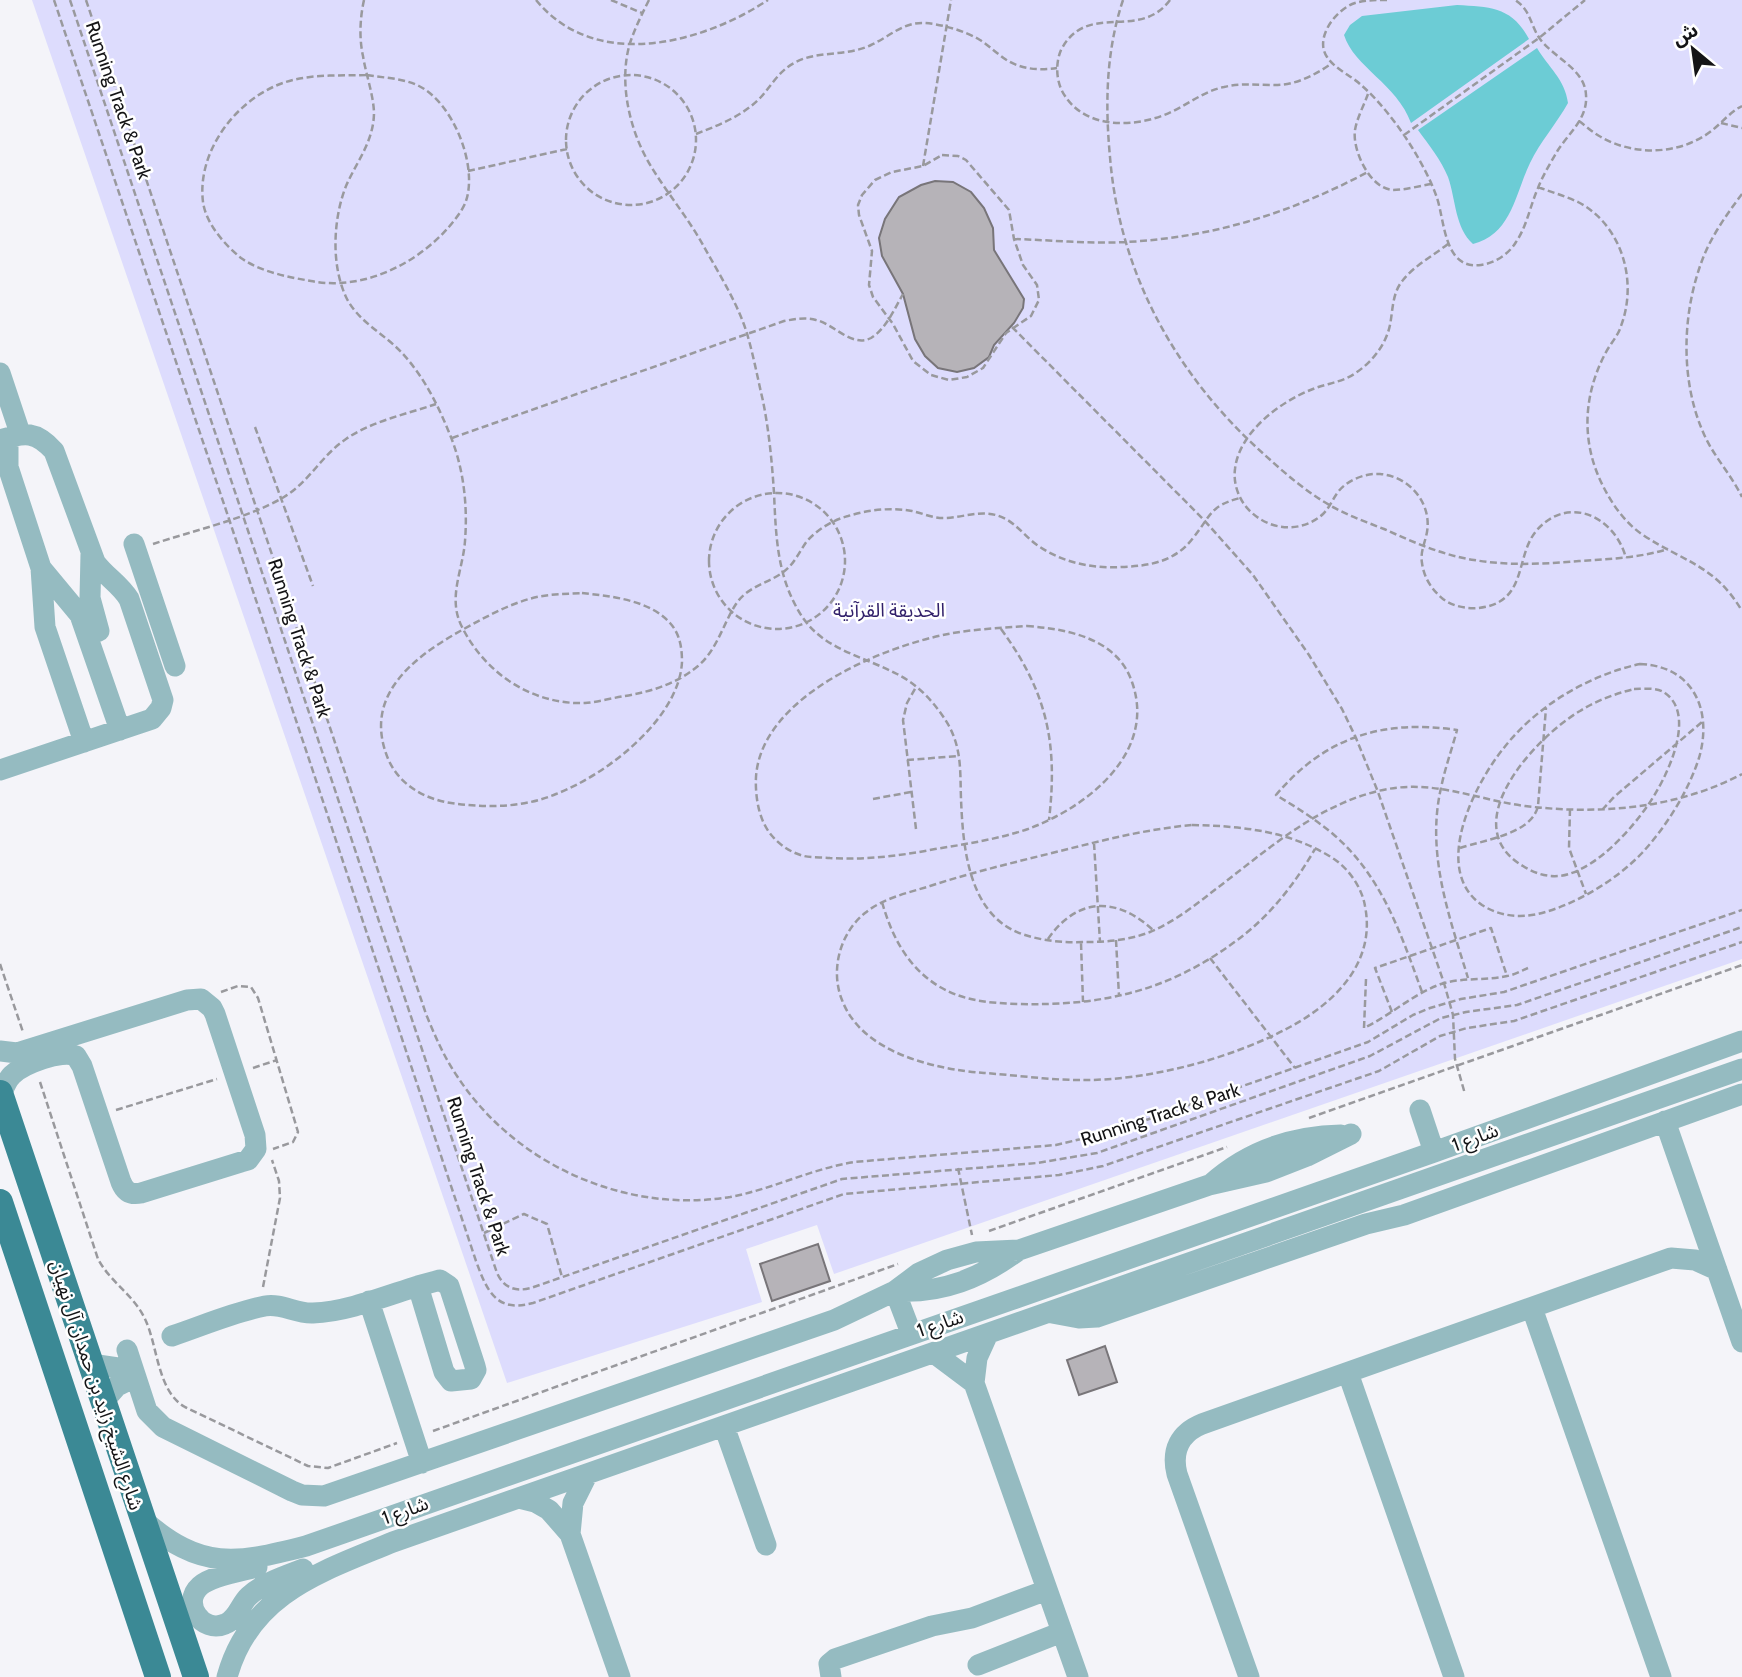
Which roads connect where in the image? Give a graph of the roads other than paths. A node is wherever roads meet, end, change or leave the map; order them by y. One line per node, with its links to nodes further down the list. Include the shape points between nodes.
1 (0, 373): 2 (street)
2 (9, 437): 4 (street, via 33,435 54,451); 5 (street, via 11,482)
3 (135, 547): 6 (street)
4 (91, 554): 7 (street); 9 (street, via 93,611)
5 (41, 568): 9 (street, via 80,615); 10 (street, via 45,627)
6 (150, 592): 7 (street); 8 (street)
7 (129, 599): 9 (street, via 163,700 152,719)
8 (175, 666)
9 (126, 728): 10 (street)
10 (84, 742): 11 (street)
11 (0, 770)
12 (1742, 1041): 22 (street, شارع 1)
13 (0, 1051): 14 (street)
14 (31, 1056): 14 (street, via 66,1053 80,1061 121,1182 131,1193 253,1155 257,1142 235,1073 212,1008 201,999); 16 (street)
15 (1742, 1069): 24 (street, شارع 1)
16 (0, 1094): 21 (main road, شارع الشيخ زايد بن حمدان آل نهيان)
17 (1742, 1094): 19 (street)
18 (1420, 1110): 22 (street)
19 (1665, 1121): 26 (street); 27 (street)
20 (0, 1122): 21 (main road)
21 (16, 1143): 41 (main road, شارع الشيخ زايد بن حمدان آل نهيان)
22 (1434, 1152): 36 (street, شارع 1)
23 (1209, 1185): 23 (street, via 1266,1172 1350,1135 1301,1139 1267,1148 1240,1161); 28 (street)
24 (1369, 1200): 26 (street, via 1396,1208); 35 (street, شارع 1)
25 (0, 1202): 60 (main road, شارع الشيخ زايد بن حمدان آل نهيان)
26 (1424, 1206): 35 (street, via 1097,1317)
27 (1699, 1222): 29 (street, via 1688,1242); 30 (street)
28 (1019, 1250): 32 (street, via 982,1275 954,1285); 32 (street, via 974,1244)
29 (1671, 1258): 30 (street, via 1695,1260); 34 (street)
30 (1717, 1270): 39 (street)
31 (418, 1286): 33 (street)
32 (895, 1291): 36 (street); 46 (street, via 834,1320)
33 (369, 1301): 37 (street, via 310,1313 260,1307); 49 (street)
34 (1532, 1308): 43 (street); 68 (street)
35 (1050, 1312): 38 (street, شارع 1)
36 (911, 1333): 48 (street, شارع 1)
37 (172, 1336)
38 (987, 1336): 40 (street, شارع 1); 44 (street, via 977,1358)
39 (1742, 1342)
40 (934, 1353): 44 (street); 47 (street, شارع 1)
41 (91, 1364): 42 (street); 45 (main road, شارع الشيخ زايد بن حمدان آل نهيان)
42 (131, 1365): 45 (street); 49 (street, via 147,1411 163,1427 302,1495 324,1496)
43 (1348, 1373): 66 (street, via 1193,1428 1178,1443 1177,1474); 67 (street)
44 (974, 1383): 57 (street)
45 (103, 1402): 52 (main road, شارع الشيخ زايد بن حمدان آل نهيان)
46 (566, 1413): 48 (street); 49 (street)
47 (724, 1426): 50 (street, شارع 1); 55 (street)
48 (578, 1449): 56 (street, شارع 1)
49 (422, 1463)
50 (587, 1475): 51 (street, شارع 1); 53 (street, via 573,1503)
51 (520, 1498): 53 (street, via 549,1510); 54 (street, شارع 1)
52 (141, 1518): 56 (street, شارع 1, via 176,1544 218,1559 240,1561); 61 (main road, شارع الشيخ زايد بن حمدان آل نهيان)
53 (570, 1534): 63 (street)
54 (393, 1542): 56 (street, via 326,1560 270,1583 252,1593 227,1624 205,1624 197,1616 192,1606 200,1585 282,1559); 62 (street, شارع 1, via 277,1598 254,1621)
55 (766, 1545)
56 (306, 1546)
57 (1047, 1590): 58 (street); 64 (street, via 835,1659 829,1664)
58 (1062, 1632): 59 (street); 65 (street)
59 (978, 1665)
60 (158, 1677)
61 (196, 1677)
62 (227, 1677)
63 (620, 1677)
64 (831, 1677)
65 (1078, 1677)
66 (1249, 1677)
67 (1454, 1677)
68 (1661, 1677)

